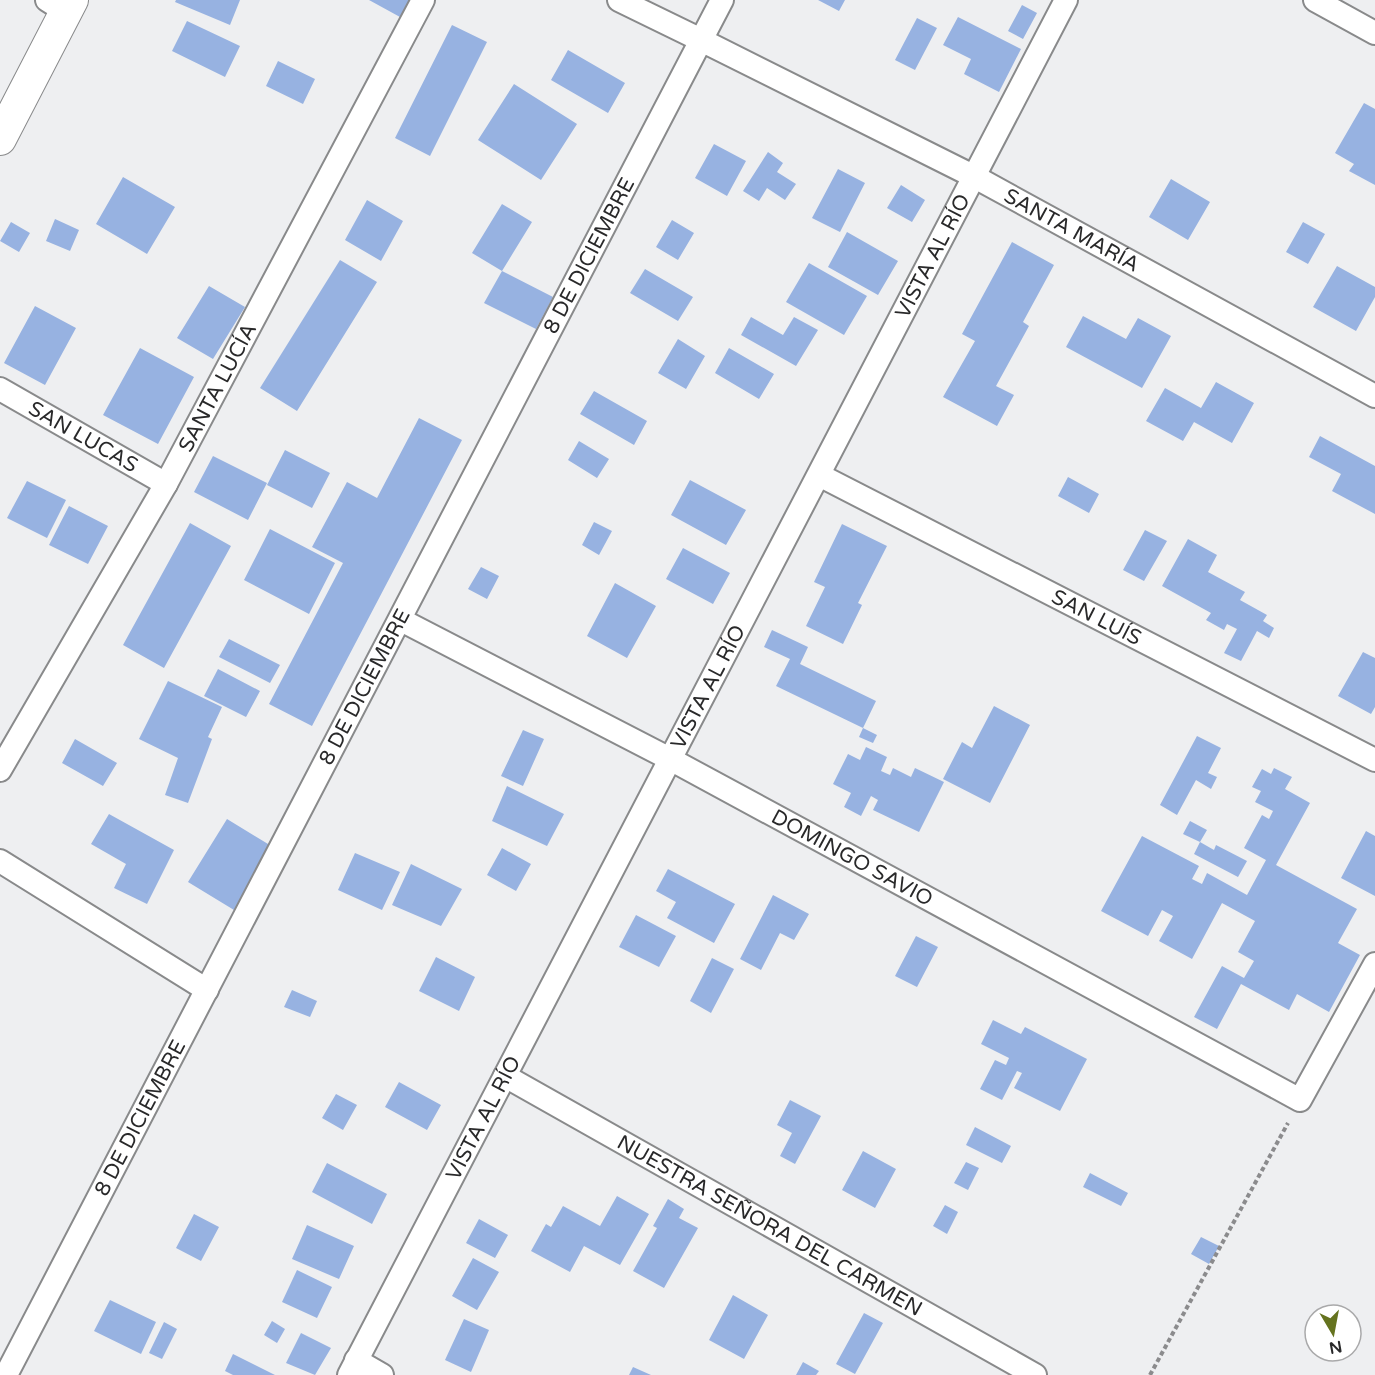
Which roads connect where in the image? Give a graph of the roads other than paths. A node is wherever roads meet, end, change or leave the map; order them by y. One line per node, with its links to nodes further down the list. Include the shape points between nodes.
1 (423, 0): 14 (street, SANTA LUCÍA)
2 (619, 0): 8 (street, SANTA MARÍA)
3 (722, 0): 8 (street, 8 DE DICIEMBRE)
4 (1066, 0): 10 (street, VISTA AL RÍO)
5 (1315, 0): 7 (street)
6 (62, 4): 9 (street)
7 (1375, 33)
8 (701, 40): 10 (street, SANTA MARÍA); 15 (street, 8 DE DICIEMBRE)
9 (0, 140)
10 (975, 177): 12 (street, SANTA MARÍA); 13 (street, VISTA AL RÍO)
11 (0, 389): 14 (street, SAN LUCAS)
12 (1375, 396)
13 (819, 475): 17 (street, VISTA AL RÍO); 18 (street, SAN LUÍS)
14 (165, 484): 16 (street, SANTA LUCÍA)
15 (401, 620): 17 (street, DOMINGO SAVIO); 22 (street, 8 DE DICIEMBRE)
16 (8, 736): 19 (street, SANTA LUCÍA)
17 (670, 759): 21 (street, DOMINGO SAVIO, via 1300,1100); 23 (street, VISTA AL RÍO)
18 (1375, 760)
19 (0, 770)
20 (0, 861): 22 (street)
21 (1375, 964)
22 (207, 990): 25 (street, 8 DE DICIEMBRE)
23 (505, 1076): 24 (street, VISTA AL RÍO); 27 (street, NUESTRA SEÑORA DEL CARMEN)
24 (353, 1368): 26 (street)
25 (6, 1375)
26 (382, 1375)
27 (1035, 1375)

